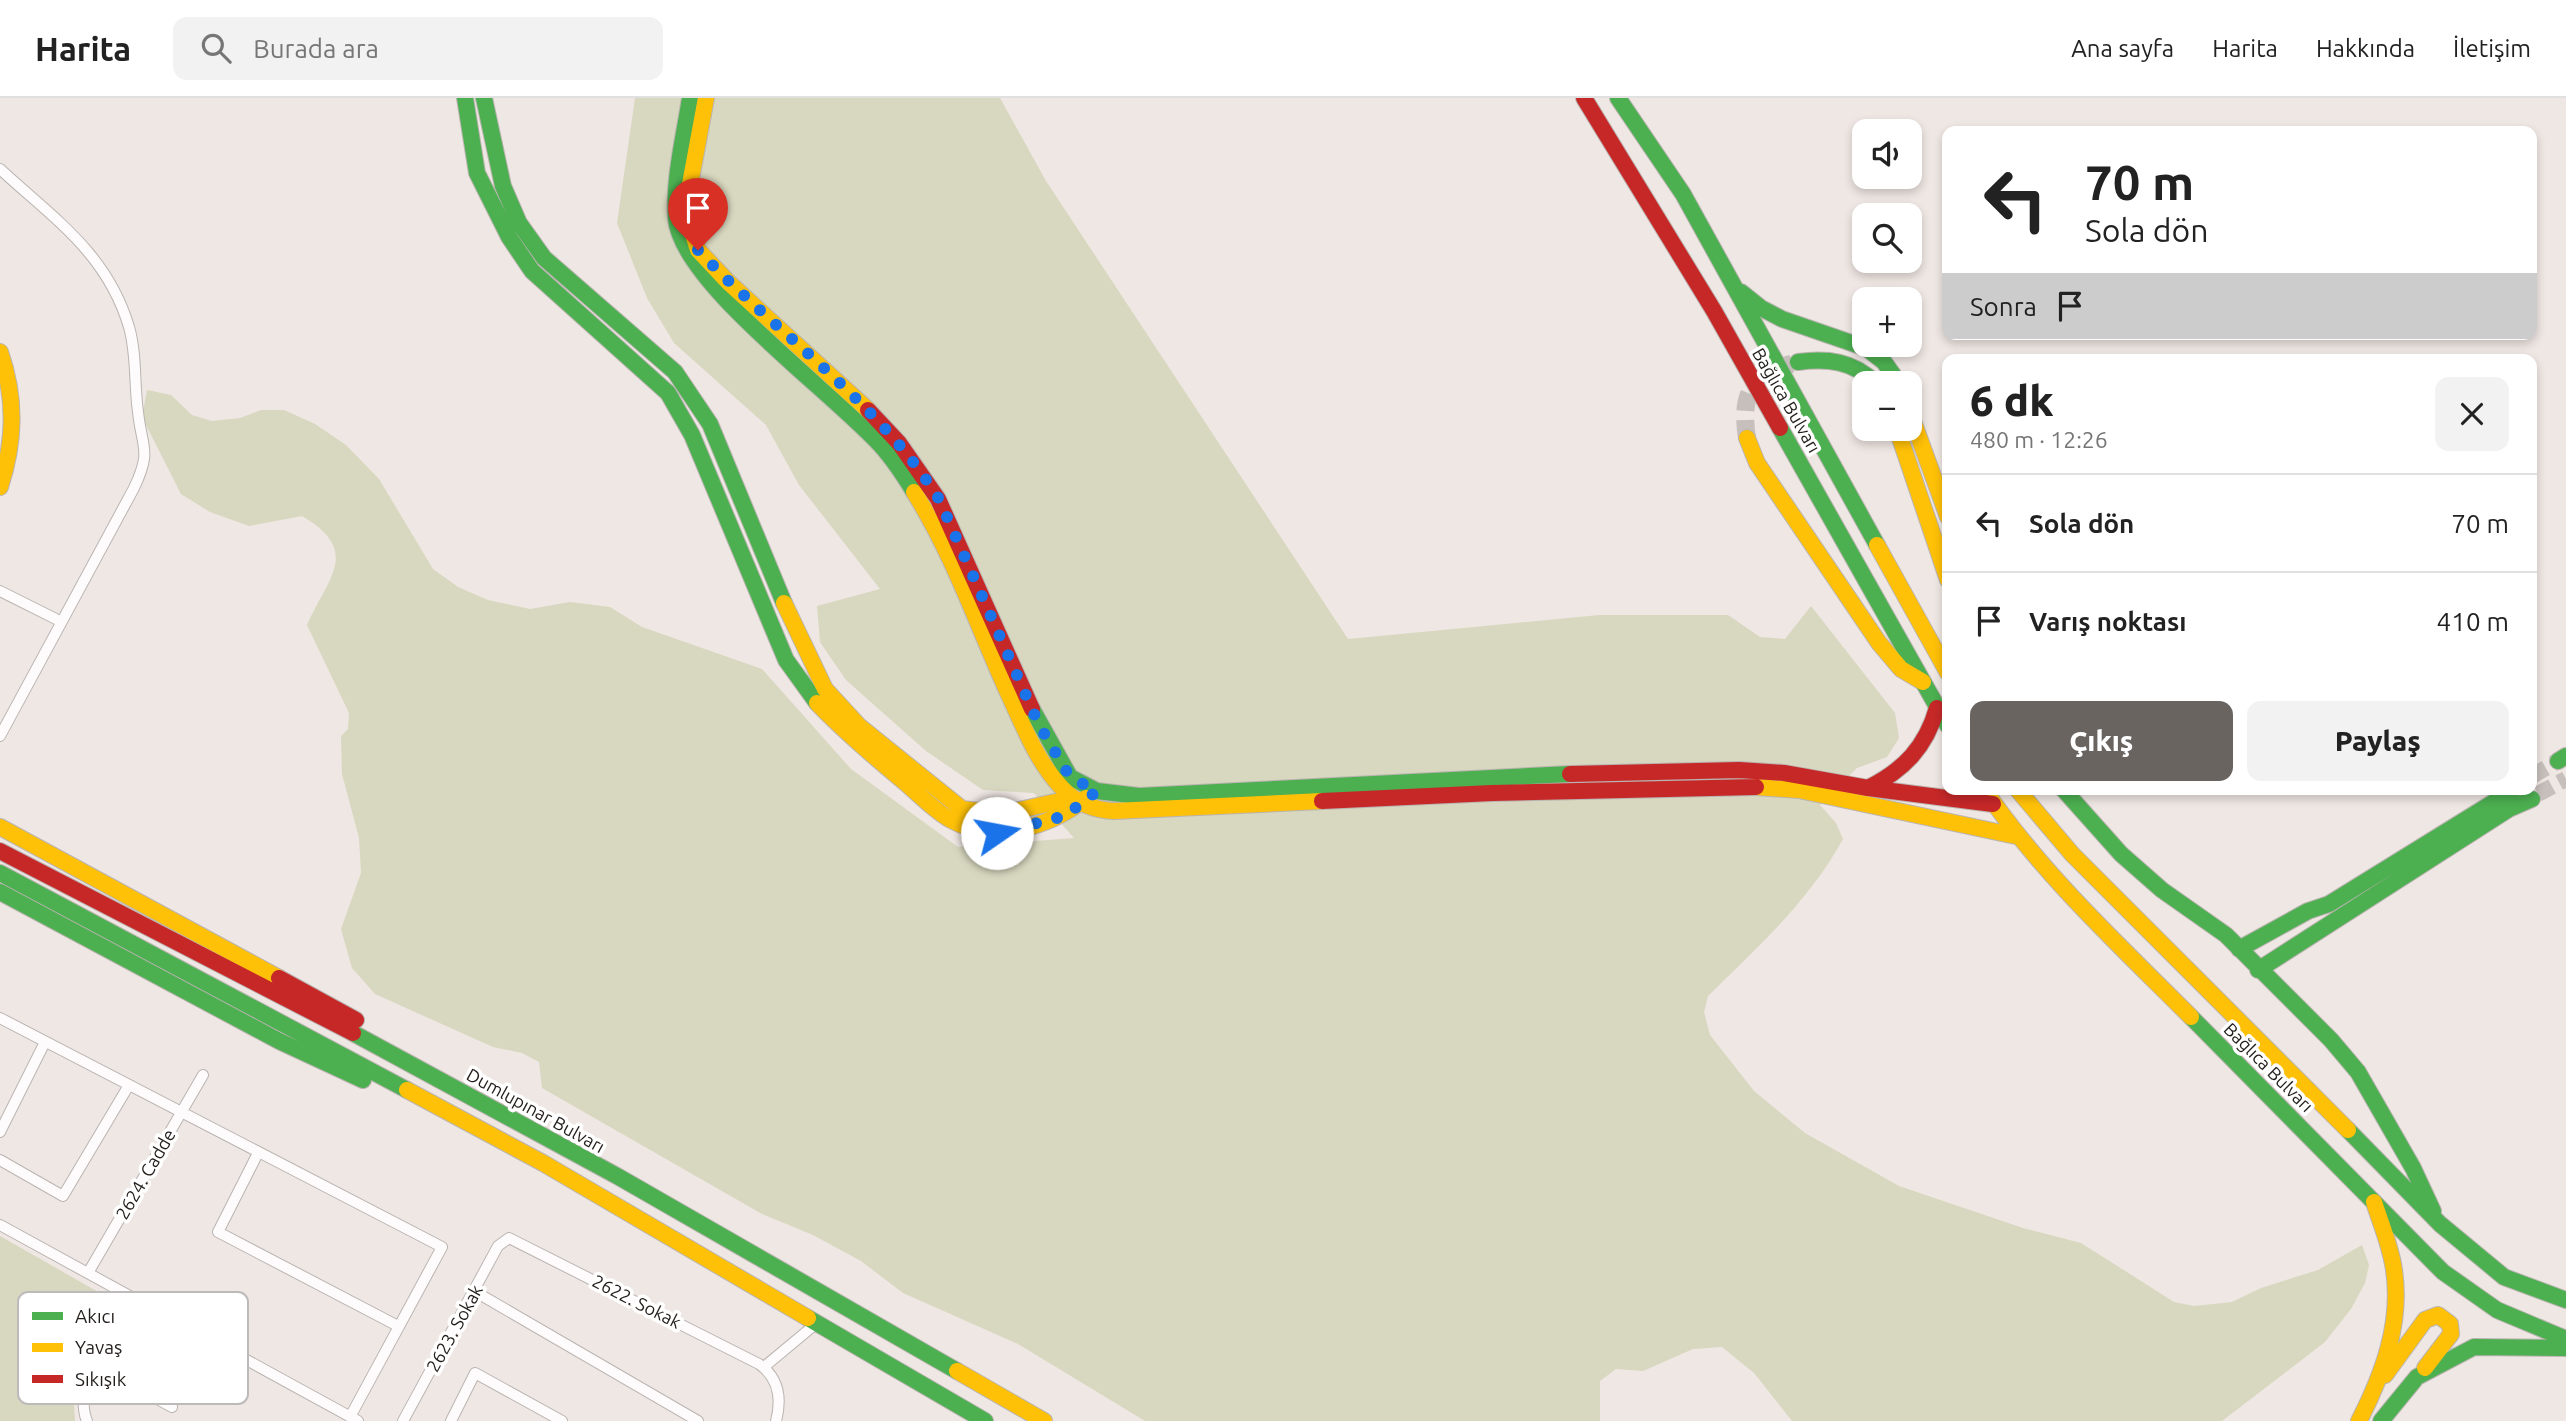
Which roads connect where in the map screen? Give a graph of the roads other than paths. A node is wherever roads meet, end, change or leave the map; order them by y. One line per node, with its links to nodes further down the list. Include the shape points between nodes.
1 (465, 98): 35 (main road, via 477,173 509,237 532,271 668,393 692,435 786,660 814,700 850,737 950,820 997,833 1065,816)
2 (484, 98): 35 (main road, via 503,186 519,223 544,258 675,372 703,414 787,612 825,689 859,726 962,809 1002,814 1055,802)
3 (690, 98): 35 (main road, via 676,221 687,253 713,286 883,448 906,477 928,513 1029,738 1056,782)
4 (706, 98): 27 (main road, via 688,195 698,250 867,410 922,472 939,499 1039,725 1070,777)
5 (1584, 98): 22 (main road, Bağlıca Bulvarı, via 1714,311)
6 (1618, 98): 8 (main road, Bağlıca Bulvarı, via 1683,194)
7 (0, 169): 20 (street, via 90,252 111,281 129,329 138,413 146,441 145,465)
8 (1728, 277): 12 (main road, via 1747,298 1776,318 1868,347); 21 (main road, Bağlıca Bulvarı)
9 (0, 352): 16 (main road, via 15,421)
10 (1798, 362): 11 (main road, via 1830,359)
11 (1859, 371)
12 (1891, 371)
13 (1747, 438): 22 (main road, via 1757,463 1880,643 1901,669)
14 (1901, 441): 18 (main road)
15 (1920, 441): 17 (main road)
16 (0, 487)
17 (1942, 501)
18 (1942, 562)
19 (0, 591): 20 (street)
20 (60, 621): 25 (street)
21 (1942, 662)
22 (1923, 682): 23 (main road, Bağlıca Bulvarı)
23 (1937, 708): 24 (main road, Bağlıca Bulvarı); 26 (main road, via 1932,729 1916,757 1895,775)
24 (1942, 716)
25 (0, 736)
26 (1868, 788): 27 (main road, via 1784,773 1739,771 1476,777 1139,796); 36 (main road)
27 (1097, 791): 35 (main road)
28 (1988, 795): 36 (main road, Bağlıca Bulvarı)
29 (2022, 795): 38 (main road, Bağlıca Bulvarı)
30 (2035, 795): 38 (main road)
31 (2068, 795): 47 (main road, via 2121,855 2226,935)
32 (2492, 795): 41 (main road)
33 (2507, 795): 41 (main road)
34 (2535, 797): 41 (main road)
35 (1080, 803): 39 (main road, via 1102,811 1492,793 1763,787 1799,790)
36 (1993, 804): 39 (main road, Bağlıca Bulvarı)
37 (0, 827): 52 (main road, via 366,1025)
38 (2048, 827): 60 (main road, Bağlıca Bulvarı)
39 (2016, 836): 59 (main road, Bağlıca Bulvarı, via 2064,890)
40 (0, 851): 52 (main road, Dumlupınar Bulvarı)
41 (2428, 851): 44 (main road); 45 (main road, via 2317,900); 46 (main road, via 2350,919)
42 (0, 873): 54 (main road)
43 (0, 892): 54 (main road, via 279,1041 393,1094)
44 (2342, 906): 45 (main road); 46 (main road)
45 (2308, 911): 47 (main road)
46 (2331, 926): 48 (main road)
47 (2239, 950): 48 (main road)
48 (2258, 970): 60 (main road, via 2358,1072)
49 (0, 1018): 50 (street)
50 (45, 1042): 53 (street); 56 (street)
51 (203, 1075): 55 (street, 2624. Cadde)
52 (436, 1076): 86 (main road, Dumlupınar Bulvarı)
53 (129, 1085): 55 (street); 58 (street, via 64,1196)
54 (424, 1099): 67 (main road, via 608,1199)
55 (181, 1113): 57 (street); 63 (street, 2624. Cadde)
56 (0, 1132)
57 (258, 1153): 68 (street, via 218,1231); 68 (street, via 442,1247)
58 (0, 1160)
59 (2373, 1199): 69 (main road, via 2443,1272 2470,1293 2497,1310); 74 (main road, Bağlıca Bulvarı, via 2394,1269 2396,1313)
60 (2440, 1224): 66 (main road, Bağlıca Bulvarı, via 2504,1277)
61 (0, 1225): 63 (street)
62 (509, 1238): 64 (street, 2623. Sokak, via 498,1246); 72 (street, 2622. Sokak)
63 (88, 1273): 65 (street)
64 (474, 1291): 80 (street, 2623. Sokak); 83 (street)
65 (122, 1292)
66 (2566, 1300)
67 (818, 1322): 72 (street); 85 (main road)
68 (398, 1326): 78 (street)
69 (2566, 1339)
70 (2566, 1348): 73 (main road, via 2474,1348)
71 (248, 1361): 78 (street)
72 (764, 1367): 84 (street, via 778,1388)
73 (2416, 1378): 74 (main road, via 2449,1338 2450,1324 2443,1317 2425,1320); 88 (main road)
74 (2381, 1380): 87 (main road, Bağlıca Bulvarı)
75 (83, 1404): 79 (street)
76 (167, 1404): 77 (street)
77 (172, 1407)
78 (354, 1419)
79 (87, 1421)
80 (403, 1421)
81 (451, 1421): 82 (street, via 475,1373)
82 (562, 1421)
83 (698, 1421)
84 (776, 1421)
85 (985, 1421)
86 (1044, 1421)
87 (2359, 1421)
88 (2381, 1421)

